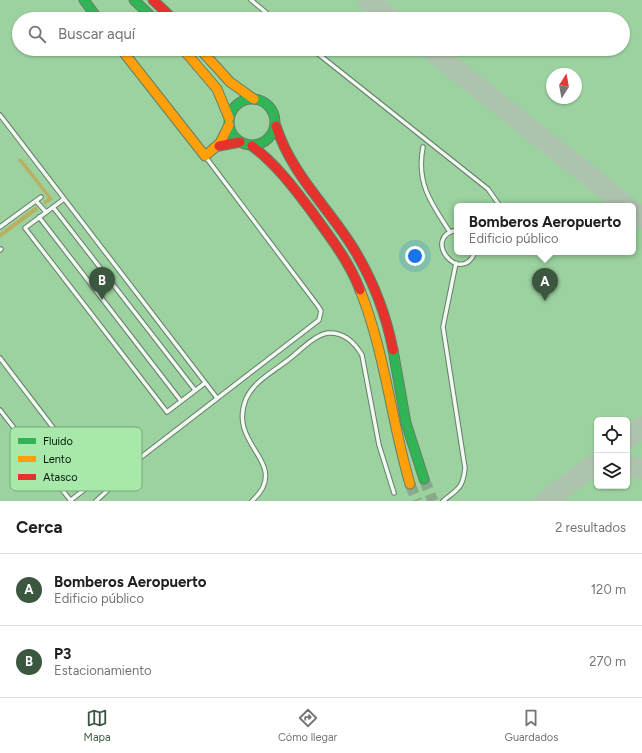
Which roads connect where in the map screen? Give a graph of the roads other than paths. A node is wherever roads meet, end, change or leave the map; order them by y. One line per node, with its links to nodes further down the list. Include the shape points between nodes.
1 (84, 0): 5 (main road)
2 (134, 0): 6 (main road)
3 (153, 0): 7 (main road)
4 (250, 0): 8 (lane)
5 (93, 12)
6 (147, 12)
7 (166, 12)
8 (265, 12)
9 (126, 56): 21 (main road)
10 (189, 56): 15 (main road, via 219,92 227,108)
11 (206, 56): 13 (main road, via 230,82)
12 (321, 56): 25 (lane, via 488,189)
13 (254, 99): 15 (main road, via 235,106); 16 (main road, via 261,101 273,111)
14 (0, 115): 23 (lane)
15 (229, 122): 17 (main road, via 234,138); 18 (main road, via 226,135)
16 (276, 126): 19 (main road, via 265,142); 43 (main road, via 286,157 340,228 362,263 382,309 404,417)
17 (240, 142): 18 (main road); 19 (main road)
18 (219, 146): 21 (main road)
19 (252, 146): 44 (main road, via 275,165 336,245 357,282 372,321 395,433)
20 (423, 147): 31 (lane, via 420,164 423,186)
21 (205, 156): 37 (lane, via 321,311 319,320)
22 (41, 197): 24 (lane)
23 (64, 199): 26 (lane); 35 (lane)
24 (36, 201): 27 (lane); 29 (lane)
25 (498, 203)
26 (54, 207): 27 (lane); 36 (lane)
27 (46, 212): 28 (lane)
28 (39, 217): 38 (lane); 38 (lane, via 25,228 167,412)
29 (0, 227)
30 (454, 231): 31 (lane)
31 (450, 232): 33 (lane, via 443,241 443,253 451,262)
32 (473, 255): 33 (lane, via 467,262)
33 (456, 263): 52 (lane, via 443,327 465,468 464,482)
34 (0, 358): 41 (lane)
35 (205, 383): 36 (lane); 37 (lane)
36 (195, 390): 38 (lane)
37 (217, 398): 42 (lane)
38 (181, 401)
39 (0, 410): 40 (lane)
40 (13, 427)
41 (53, 427)
42 (142, 456)
43 (424, 479)
44 (410, 484)
45 (63, 491): 49 (lane)
46 (83, 491): 49 (lane)
47 (107, 491): 50 (lane)
48 (394, 493): 51 (lane, via 379,445 362,355 348,338 327,333 256,385 246,400 244,432 267,471 263,488)
49 (71, 501)
50 (96, 501)
51 (252, 501)
52 (443, 501)

